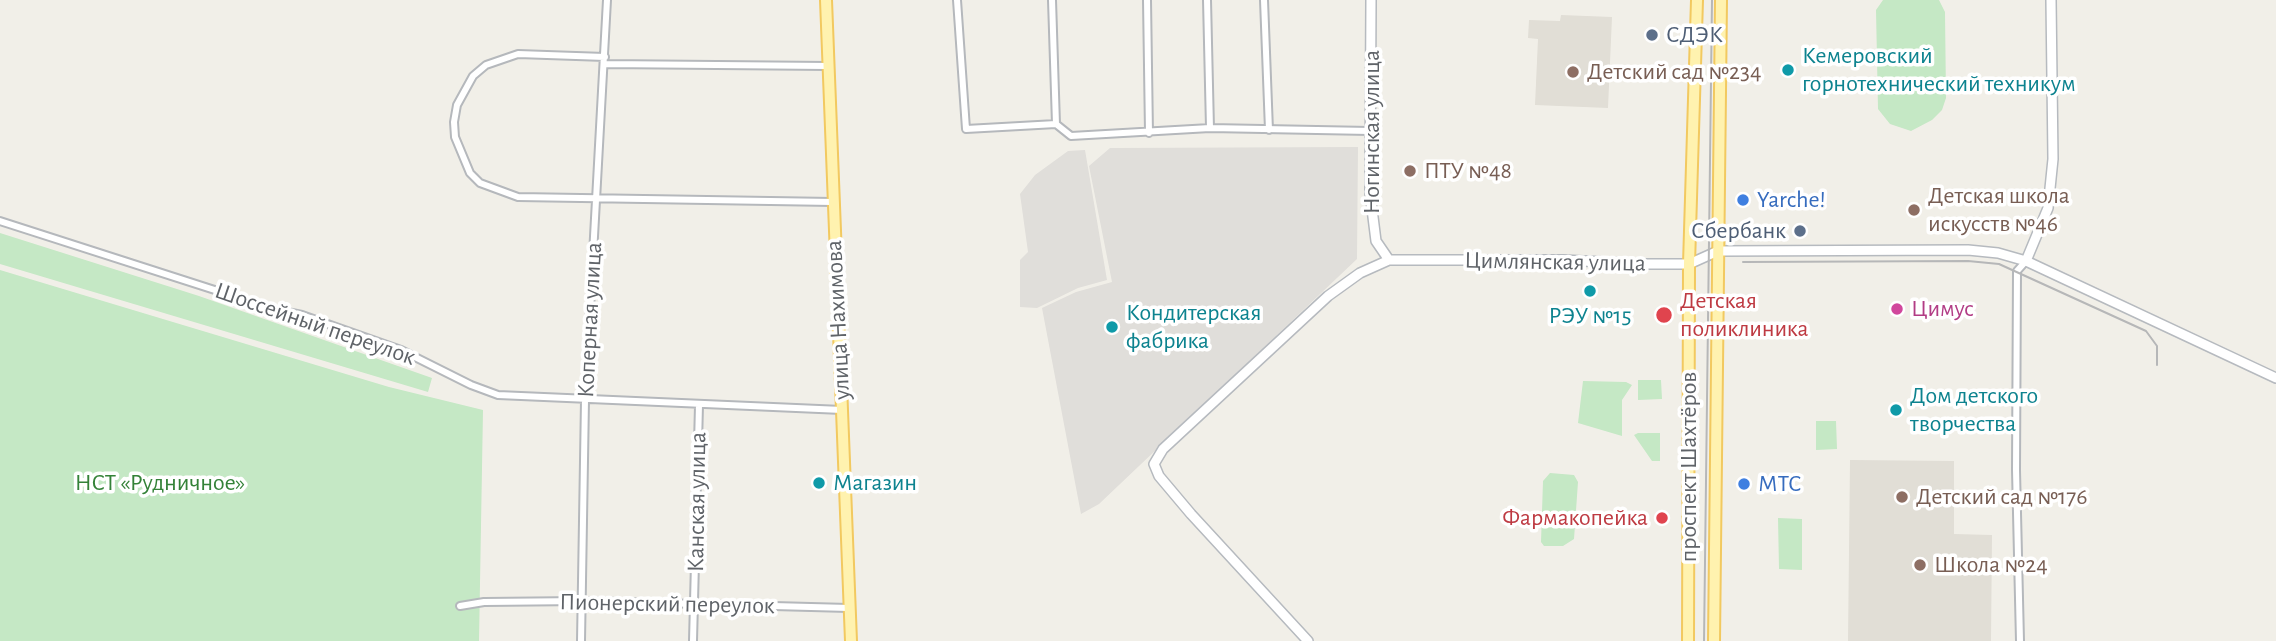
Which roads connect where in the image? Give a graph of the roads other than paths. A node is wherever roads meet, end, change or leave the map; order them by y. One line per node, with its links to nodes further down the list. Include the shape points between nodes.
1 (607, 0): 12 (street, Коперная улица)
2 (826, 0): 13 (main road, улица Нахимова)
3 (957, 0): 14 (street, via 966,129)
4 (1052, 0): 14 (street)
5 (1147, 0): 18 (street)
6 (1206, 0): 15 (street)
7 (1264, 0): 16 (street)
8 (1371, 0): 17 (street, Ногинская улица)
9 (1697, 0): 25 (main road, проспект Шахтёров)
10 (1721, 0): 22 (main road, проспект Шахтёров)
11 (2051, 0): 24 (street, via 2053,159 2048,208)
12 (605, 60): 13 (street); 19 (street, Коперная улица); 19 (street, via 518,54 486,65 473,76 457,105 454,122 460,152 480,183 518,197)
13 (828, 66): 20 (main road, улица Нахимова)
14 (1056, 124): 18 (street, via 1071,136)
15 (1210, 128): 16 (street); 18 (street)
16 (1269, 130): 17 (street)
17 (1370, 131): 23 (street, Ногинская улица, via 1373,229)
18 (1149, 133)
19 (596, 200): 20 (street); 27 (street, Коперная улица)
20 (833, 202): 29 (main road, улица Нахимова)
21 (0, 221): 27 (street, Шоссейный переулок, via 302,315 401,350 498,395)
22 (1718, 251): 24 (street, Цимлянская улица, via 1968,250); 25 (street, Цимлянская улица); 39 (main road, проспект Шахтёров)
23 (1389, 260): 25 (street, Цимлянская улица); 37 (street, Цимлянская улица, via 1360,273 1328,296 1155,459 1159,476)
24 (2026, 261): 26 (street, Цимлянская улица); 40 (street, via 2017,271)
25 (1689, 264): 38 (main road, проспект Шахтёров)
26 (2276, 378)
27 (585, 400): 28 (street, Шоссейный переулок); 30 (street, Коперная улица)
28 (699, 405): 29 (street, Шоссейный переулок); 31 (street, Канская улица)
29 (843, 410): 33 (main road, улица Нахимова)
30 (583, 601): 31 (street, Пионерский переулок); 32 (street, Пионерский переулок); 34 (street, Коперная улица)
31 (695, 605): 33 (street, Пионерский переулок); 35 (street, Канская улица)
32 (460, 606)
33 (849, 608): 36 (main road, улица Нахимова)
34 (581, 641)
35 (693, 641)
36 (851, 641)
37 (1308, 641)
38 (1688, 641)
39 (1714, 641)
40 (2020, 641)

